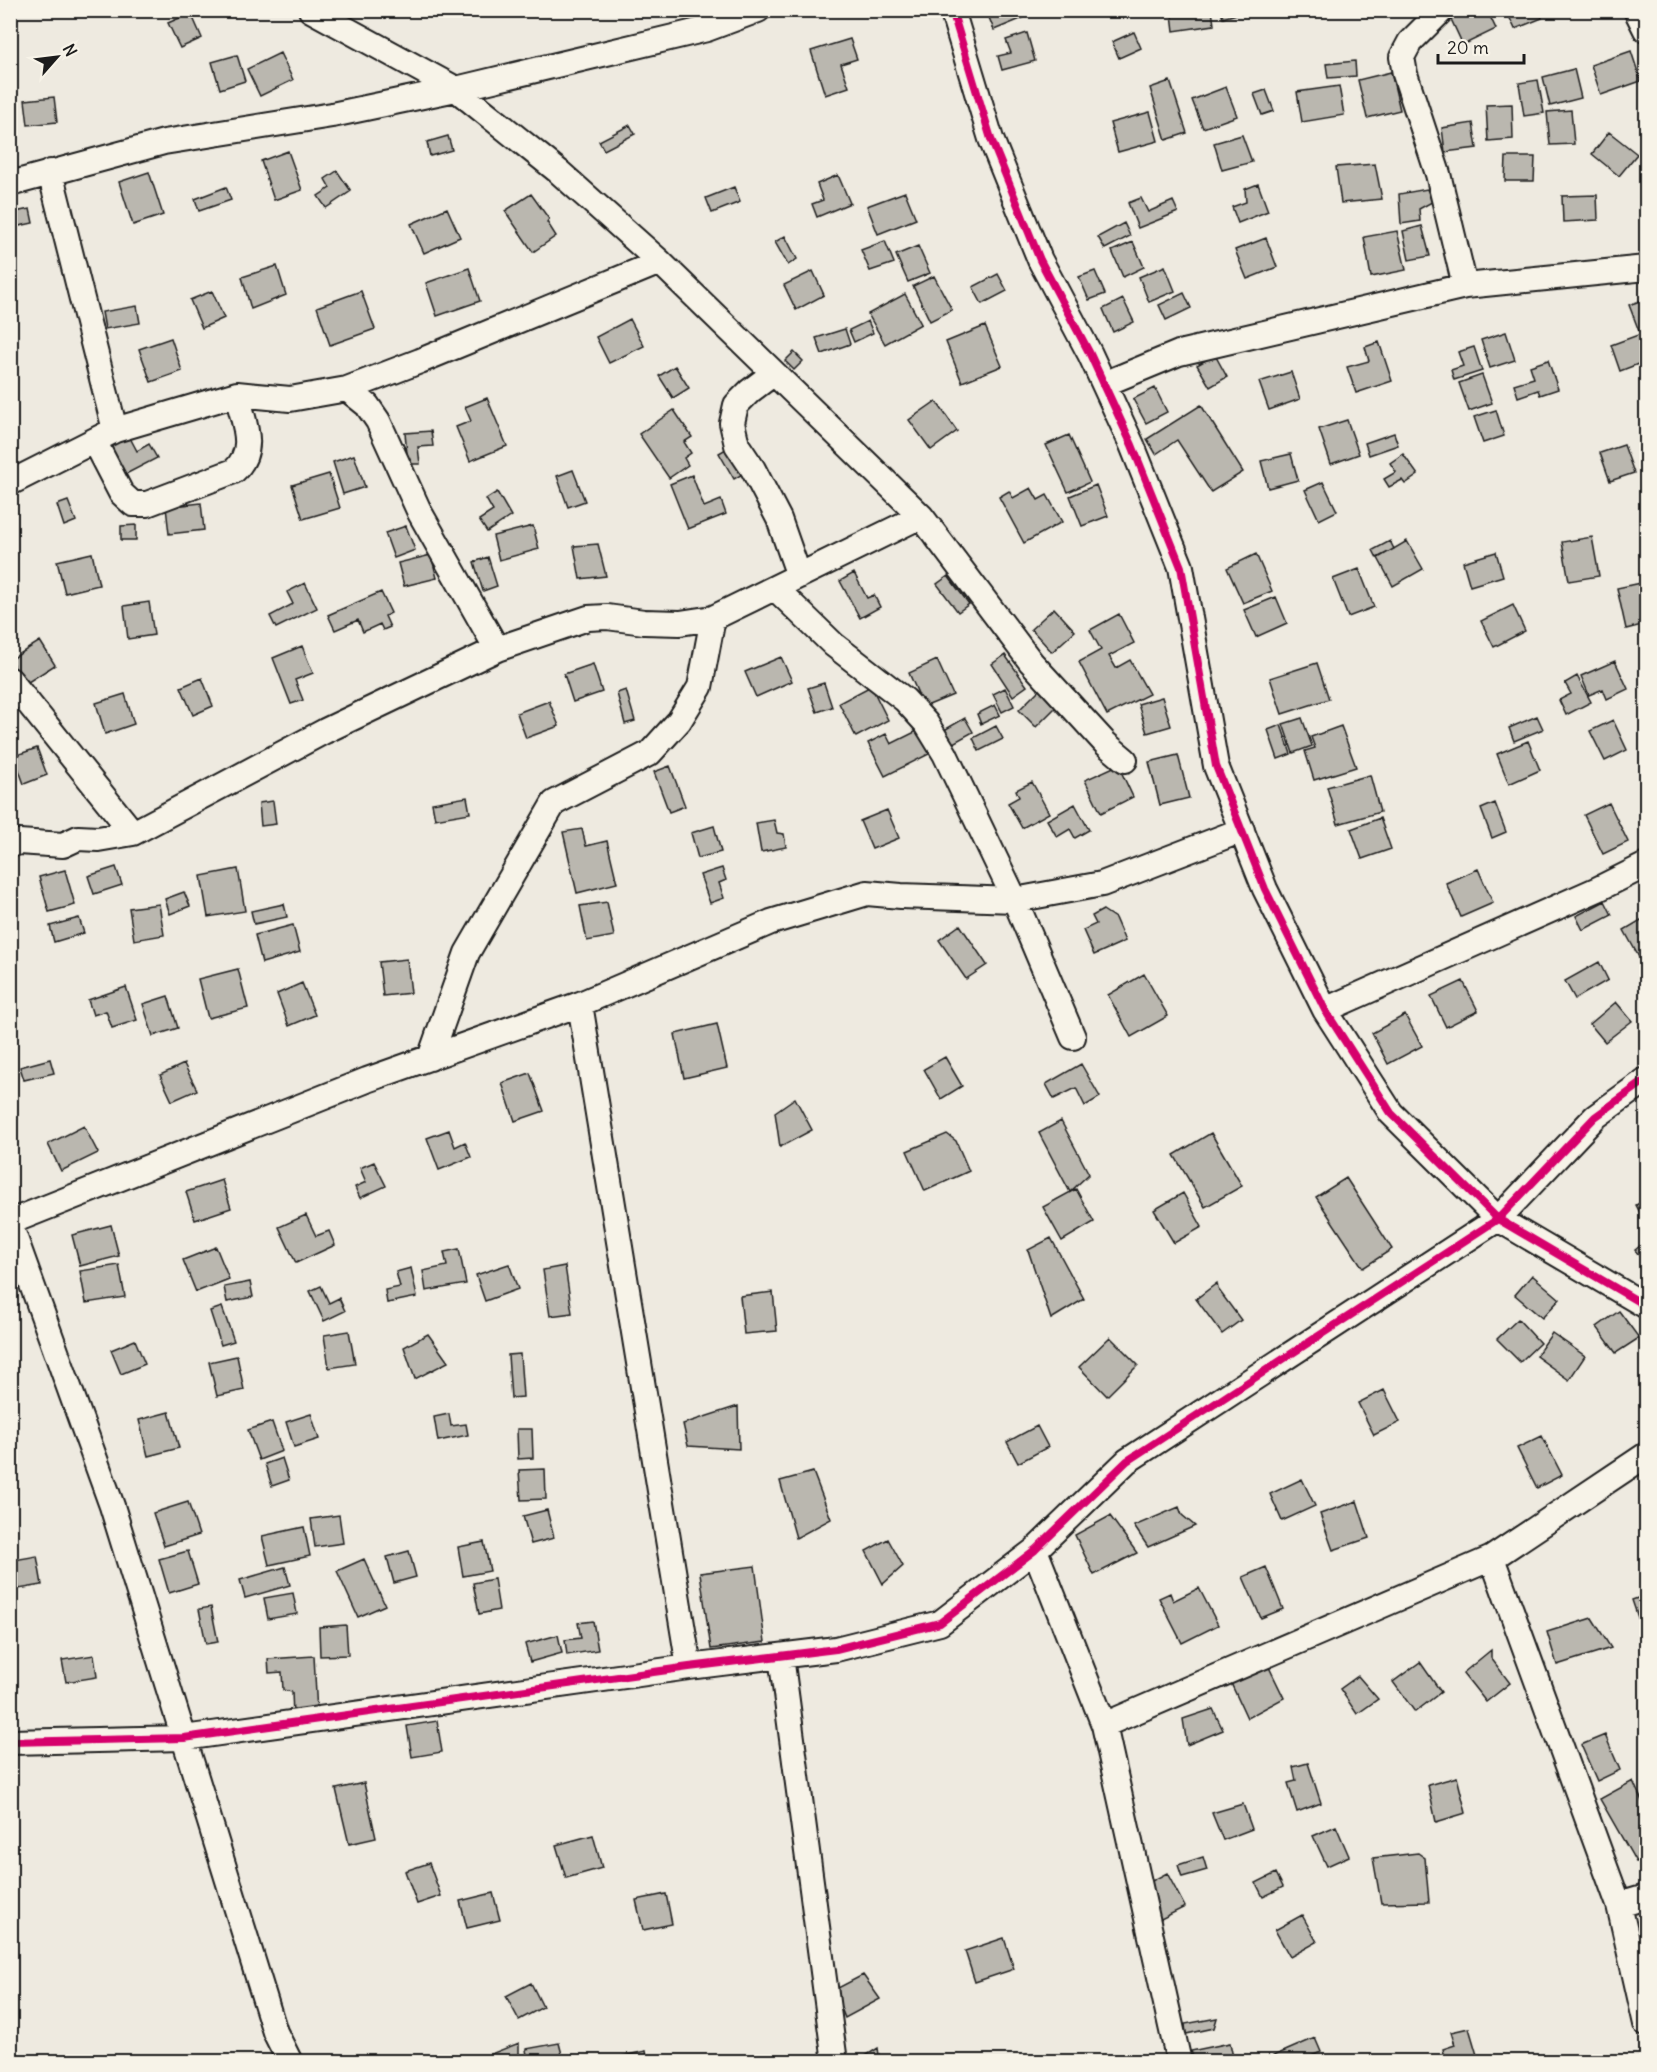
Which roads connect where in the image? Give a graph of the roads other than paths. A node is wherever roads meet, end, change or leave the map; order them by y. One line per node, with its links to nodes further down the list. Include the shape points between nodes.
1 (311, 10): 7 (street)
2 (758, 10): 7 (street, via 707,29)
3 (952, 10): 14 (street, via 991,139 1040,260)
4 (1442, 10): 12 (street, via 1410,42 1402,57 1438,174)
5 (1636, 10): 6 (street)
6 (1647, 30)
7 (456, 89): 8 (street, via 332,115 165,142); 10 (street, via 558,171)
8 (50, 172): 9 (street); 17 (street)
9 (10, 183)
10 (660, 262): 13 (street); 15 (street)
11 (1647, 268): 12 (street)
12 (1465, 286): 14 (street, via 1179,353)
13 (774, 373): 20 (street); 21 (street, via 736,405 732,423 737,445 779,519)
14 (1104, 384): 27 (street, via 1181,567 1216,766)
15 (347, 389): 16 (street, via 290,399); 24 (street, via 367,405 378,421 420,513)
16 (237, 394): 17 (street); 18 (street, via 247,436 248,453 243,463 234,471 147,504 133,504 121,493)
17 (115, 430): 18 (street)
18 (94, 441): 19 (street)
19 (10, 483)
20 (921, 516): 21 (street); 26 (street, via 1031,662)
21 (799, 576): 22 (street)
22 (775, 588): 23 (street); 31 (street, via 834,645 905,700 926,723 945,754)
23 (713, 618): 24 (street, via 680,623 588,618); 35 (street, via 700,687 679,721 650,753 554,803 467,953)
24 (497, 649): 28 (street, via 325,731)
25 (10, 680): 28 (street)
26 (1125, 760)
27 (1242, 830): 31 (street, via 1102,884); 33 (street, via 1265,889)
28 (133, 833): 29 (street, via 78,838 63,845)
29 (10, 845)
30 (1647, 865): 33 (street)
31 (1015, 900): 32 (street, via 867,893 771,922); 34 (street)
32 (580, 1004): 35 (street); 44 (street)
33 (1325, 1010): 37 (street, via 1391,1113)
34 (1073, 1037)
35 (430, 1058): 38 (street)
36 (1647, 1080): 37 (street, via 1595,1117)
37 (1498, 1219): 39 (street); 41 (street, via 1127,1461)
38 (10, 1223): 46 (street, via 112,1506)
39 (1647, 1306)
40 (1647, 1455): 42 (street)
41 (1035, 1550): 43 (street, via 940,1623 836,1649); 45 (street)
42 (1492, 1558): 45 (street); 49 (street)
43 (781, 1656): 44 (street); 52 (street)
44 (689, 1667): 46 (street)
45 (1104, 1725): 53 (street)
46 (184, 1738): 47 (street); 51 (street, via 275,2032)
47 (10, 1742)
48 (1647, 1897): 49 (street)
49 (1619, 1905): 50 (street)
50 (1647, 2024)
51 (290, 2061)
52 (835, 2061)
53 (1179, 2061)

